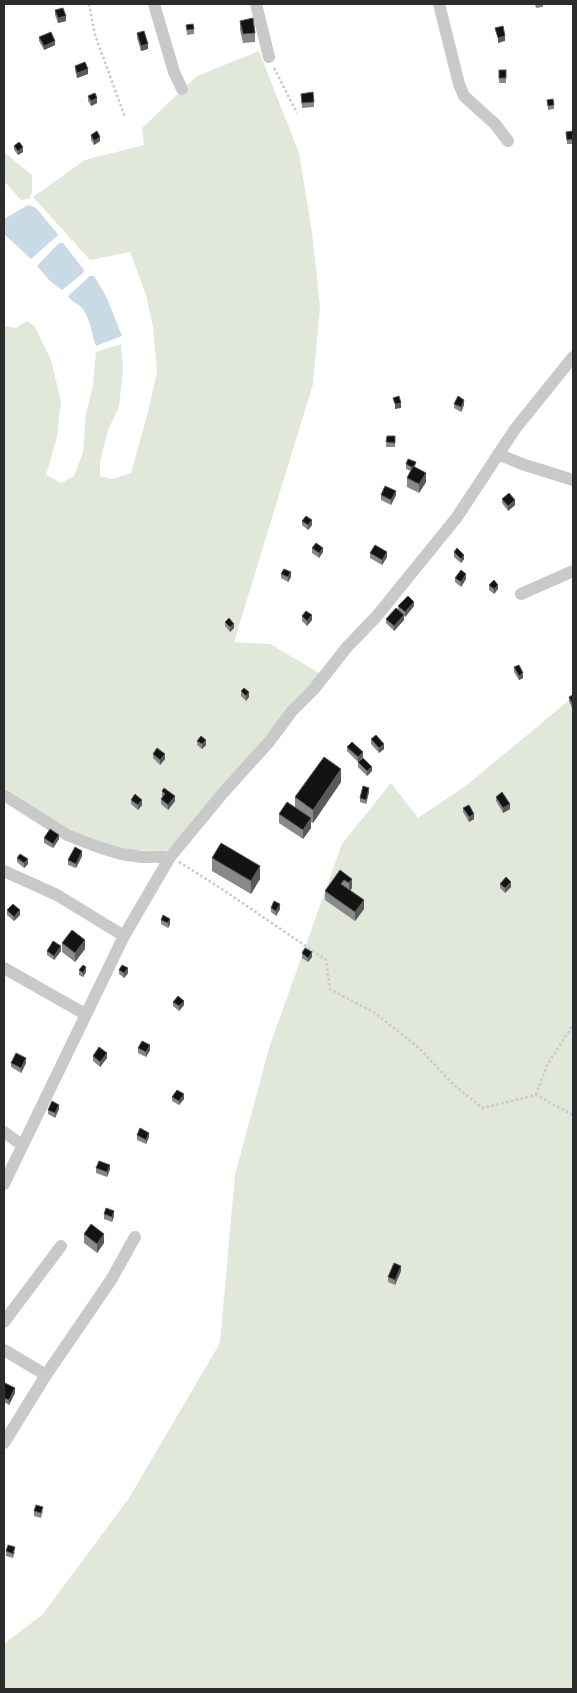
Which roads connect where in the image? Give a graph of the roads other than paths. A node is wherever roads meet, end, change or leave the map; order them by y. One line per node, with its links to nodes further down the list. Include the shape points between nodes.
1 (154, 4): 5 (street)
2 (256, 4): 4 (street)
3 (439, 4): 6 (street, via 464,96 492,120)
4 (269, 57)
5 (182, 89)
6 (508, 141)
7 (573, 358): 8 (street, via 515,428)
8 (498, 454): 9 (street); 13 (street, via 457,517 376,617 292,711)
9 (573, 480)
10 (573, 571): 11 (street)
11 (520, 594)
12 (4, 795): 13 (street, via 67,835 98,847 142,857)
13 (170, 857): 15 (street)
14 (4, 870): 15 (street, via 57,895)
15 (124, 936): 17 (street)
16 (4, 968): 17 (street)
17 (85, 1014): 19 (street)
18 (4, 1132): 19 (street)
19 (22, 1145): 20 (street)
20 (4, 1184)
21 (135, 1237): 25 (street, via 111,1280)
22 (60, 1246): 23 (street)
23 (4, 1322)
24 (4, 1350): 25 (street)
25 (46, 1376): 26 (street)
26 (4, 1442)

